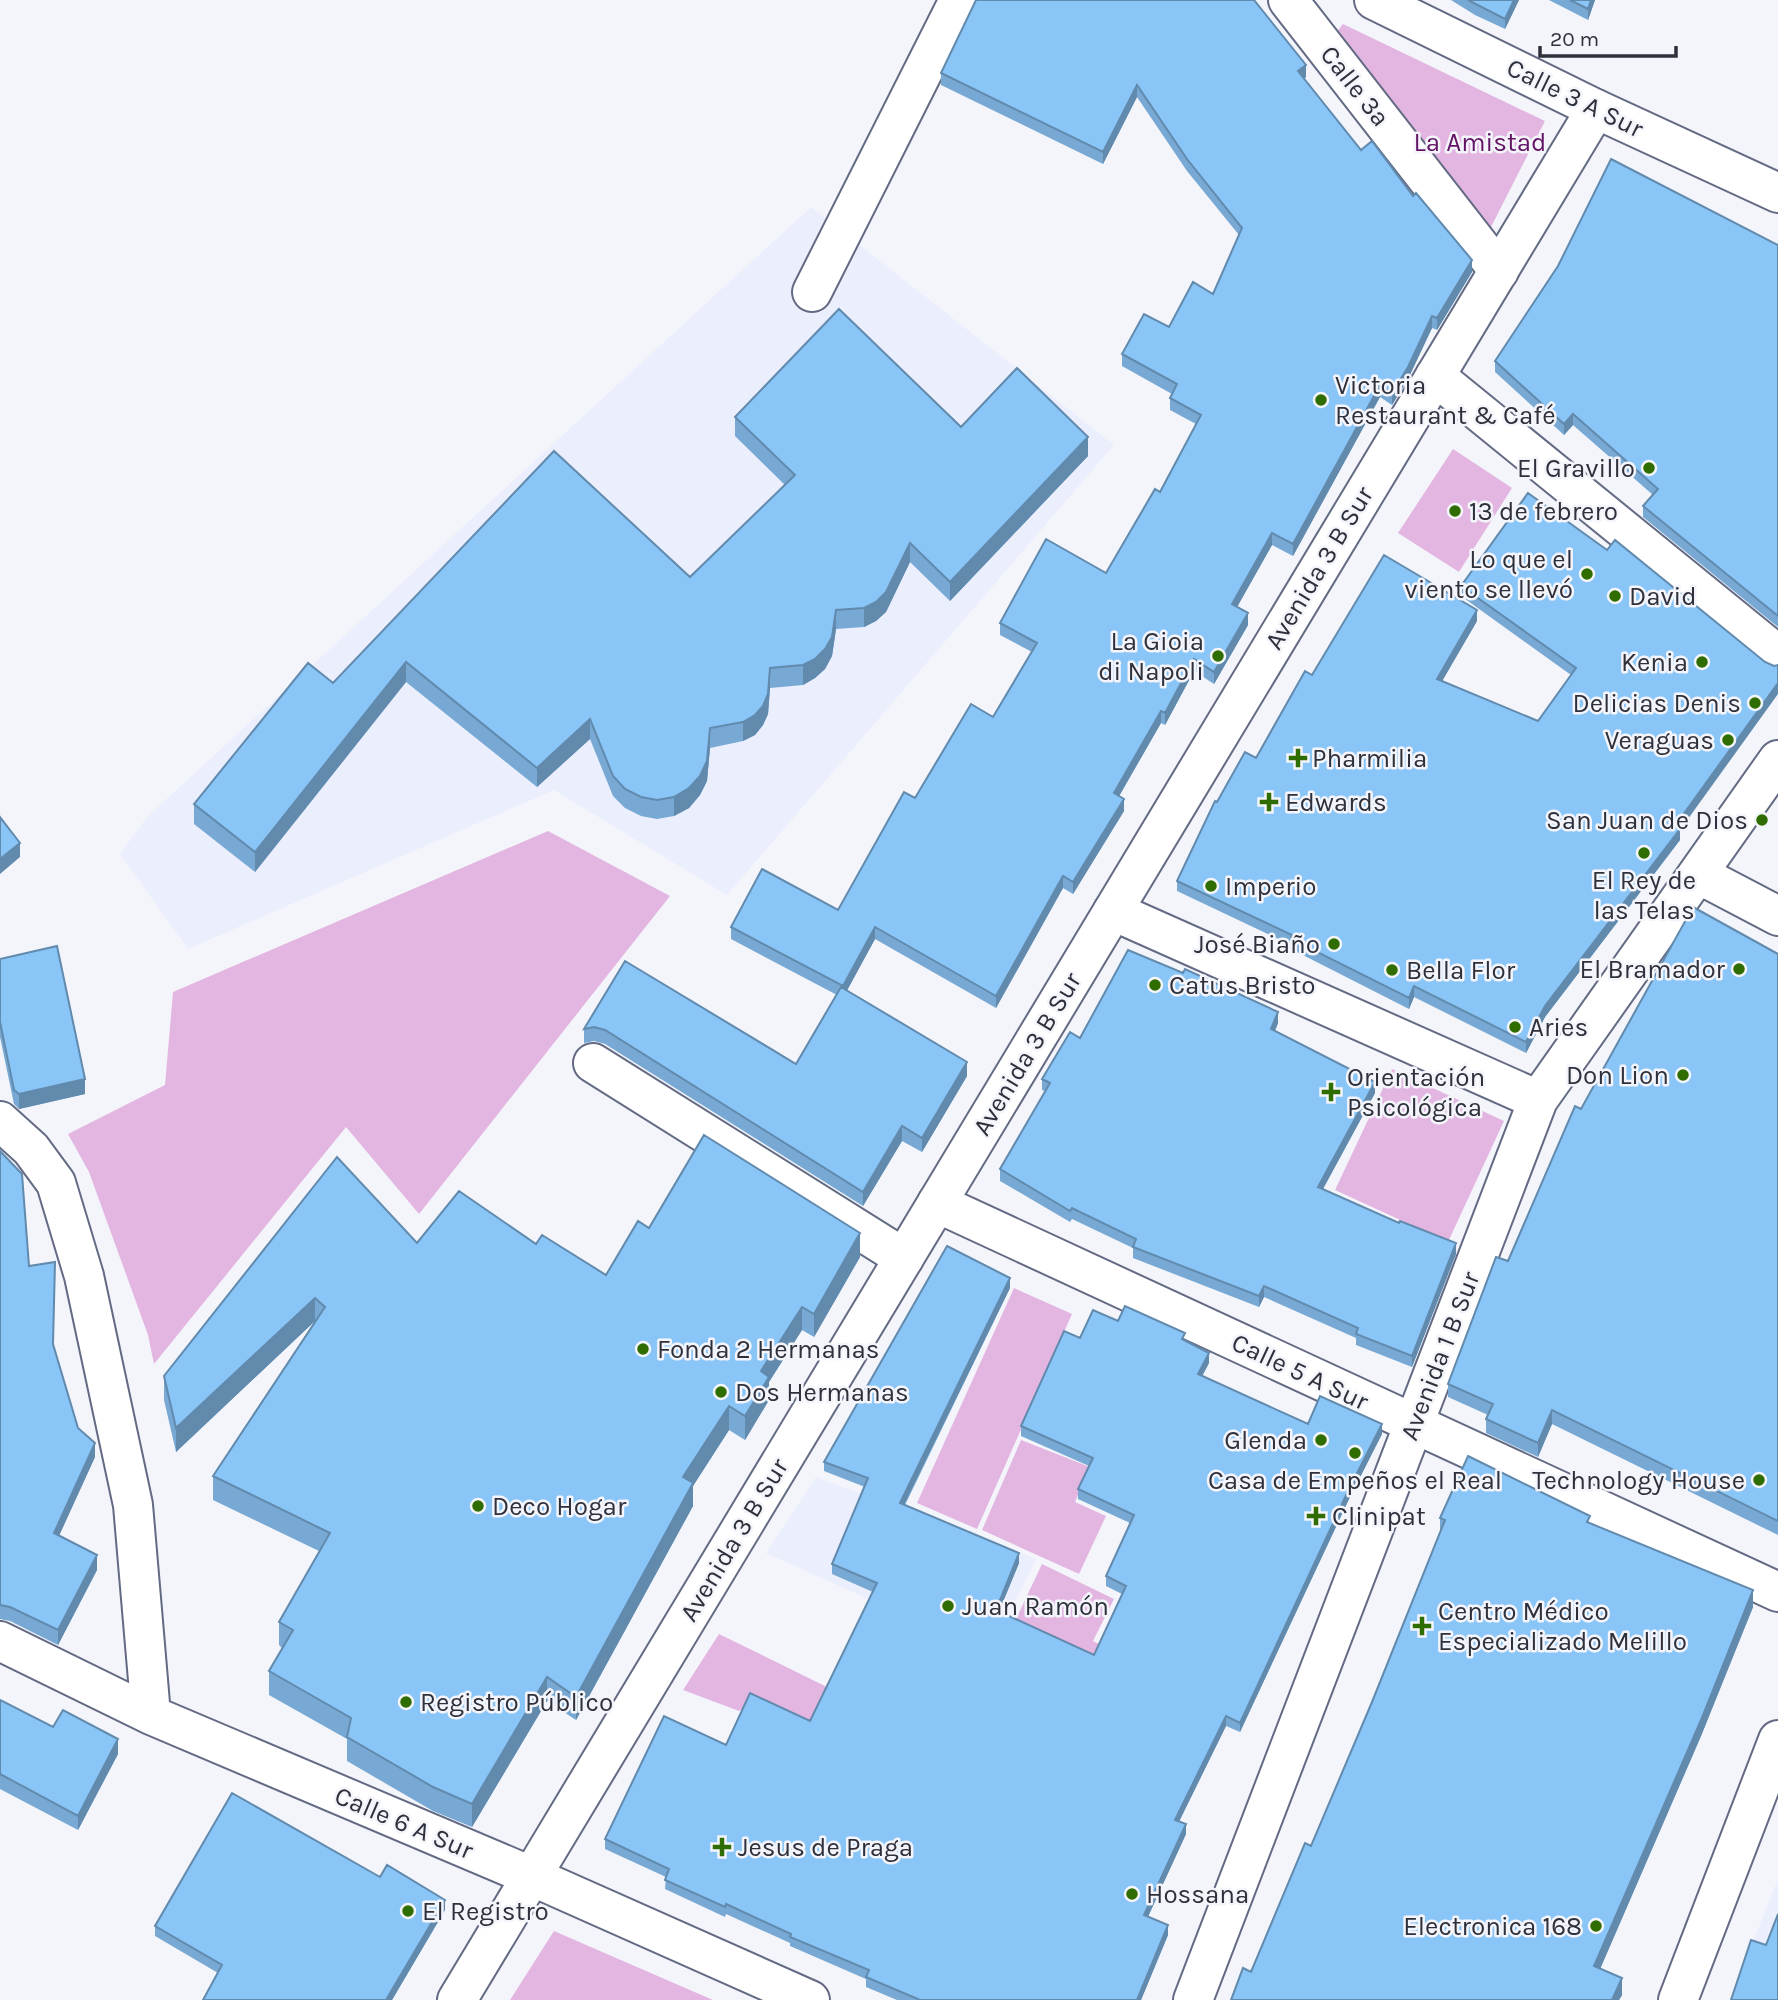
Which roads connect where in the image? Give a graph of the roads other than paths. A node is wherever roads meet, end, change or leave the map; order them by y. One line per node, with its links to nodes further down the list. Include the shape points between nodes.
1 (959, 0): 7 (street)
2 (1288, 0): 6 (street, Calle 3a)
3 (1374, 0): 4 (street, Calle 3 A Sur)
4 (1597, 109): 5 (street, Calle 3 A Sur); 6 (street, Avenida 3 B Sur)
5 (1778, 193)
6 (1499, 271): 8 (street, Avenida 3 B Sur)
7 (812, 292)
8 (1435, 376): 9 (street); 12 (street, Avenida 3 B Sur)
9 (1778, 655)
10 (1778, 760): 11 (street, Avenida 1 B Sur)
11 (1698, 874): 13 (street); 15 (street, Avenida 1 B Sur)
12 (1112, 911): 15 (street); 17 (street, Avenida 3 B Sur)
13 (1778, 916)
14 (593, 1063): 18 (street)
15 (1538, 1100): 19 (street, Avenida 1 B Sur)
16 (0, 1121): 22 (street, via 31,1149 56,1184 85,1276 133,1505)
17 (937, 1203): 18 (street, Avenida 3 B Sur); 19 (street, Calle 5 A Sur)
18 (904, 1258): 24 (street, Avenida 3 B Sur)
19 (1413, 1424): 20 (street, Calle 5 A Sur); 27 (street, Avenida 1 B Sur)
20 (1778, 1592)
21 (0, 1642): 22 (street, Calle 6 A Sur)
22 (151, 1715): 24 (street, Calle 6 A Sur)
23 (1778, 1740): 28 (street)
24 (531, 1877): 25 (street, Avenida 3 B Sur); 26 (street, Calle 6 A Sur)
25 (457, 2000)
26 (810, 2000)
27 (1193, 2000)
28 (1678, 2000)

